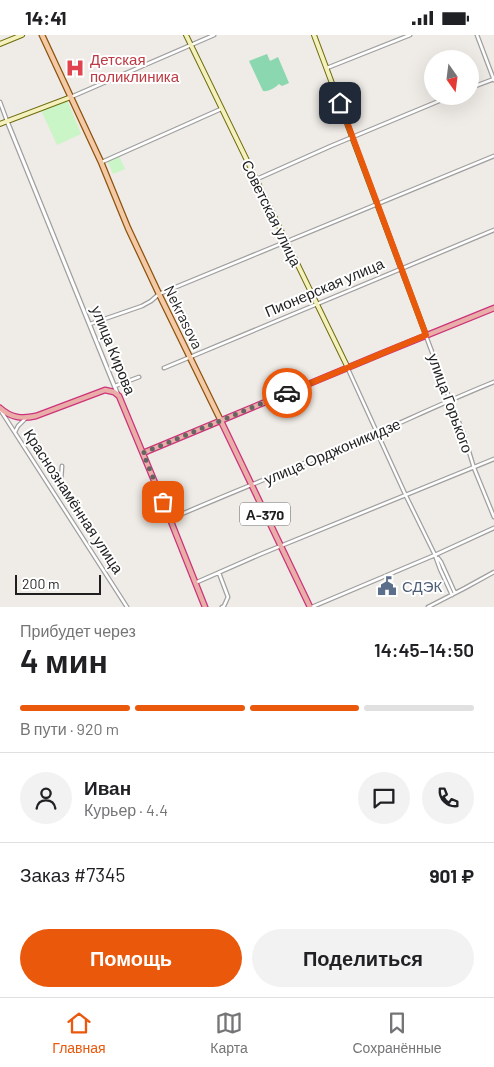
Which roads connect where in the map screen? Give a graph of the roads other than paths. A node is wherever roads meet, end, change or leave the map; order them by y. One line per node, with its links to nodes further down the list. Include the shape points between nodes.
1 (22, 35): 8 (main road)
2 (42, 35): 13 (main road, Nekrasova / А-370)
3 (186, 35): 9 (main road, Советская улица)
4 (214, 35): 9 (street)
5 (314, 35): 10 (main road, улица Горького)
6 (410, 35): 10 (street)
7 (477, 35): 11 (street)
8 (0, 44)
9 (191, 45): 13 (street); 16 (main road, Советская улица)
10 (327, 68): 19 (main road, улица Горького)
11 (494, 79): 12 (street)
12 (479, 85)
13 (71, 97): 17 (main road); 21 (main road, Nekrasova / А-370)
14 (0, 102): 17 (street, улица Кирова)
15 (429, 105): 19 (street)
16 (221, 109): 21 (street); 22 (main road, Советская улица)
17 (7, 121): 18 (main road); 30 (street, улица Кирова)
18 (0, 124)
19 (352, 137): 22 (street); 23 (main road, улица Горького)
20 (494, 156): 23 (street)
21 (101, 162): 27 (main road, Nekrasova / А-370)
22 (256, 179): 25 (main road, Советская улица)
23 (378, 203): 25 (street); 26 (main road, улица Горького)
24 (494, 230): 26 (street, Пионерская улица)
25 (286, 241): 27 (street); 28 (main road, Советская улица)
26 (402, 269): 28 (street, Пионерская улица); 31 (main road, улица Горького)
27 (158, 294): 30 (street, via 142,306); 32 (main road, Nekrasova / А-370)
28 (316, 304): 32 (street, Пионерская улица); 34 (main road, Советская улица)
29 (494, 308): 31 (highway)
30 (90, 325): 37 (street, улица Кирова)
31 (426, 335): 34 (highway); 40 (street, улица Горького)
32 (190, 357): 33 (street, Пионерская улица); 43 (main road, Nekrasova / А-370)
33 (164, 368)
34 (348, 368): 43 (highway); 45 (street, Советская улица)
35 (139, 377): 37 (street)
36 (494, 382): 40 (street, улица Орджоникидзе)
37 (115, 386): 38 (street); 39 (street, улица Кирова)
38 (105, 390): 39 (highway); 42 (highway)
39 (119, 396): 46 (highway, улица Кирова)
40 (450, 400): 45 (street, улица Орджоникидзе); 49 (street, улица Горького)
41 (0, 409): 42 (highway, Краснознамённая улица, via 8,415); 44 (street, Краснознамённая улица)
42 (26, 418): 44 (street)
43 (221, 421): 46 (highway); 51 (highway, Nekrasova / А-370)
44 (15, 432): 62 (street, Краснознамённая улица)
45 (378, 433): 51 (street, улица Орджоникидзе); 52 (street, Советская улица)
46 (143, 453): 54 (highway, улица Кирова)
47 (494, 459): 49 (street)
48 (62, 466): 50 (street)
49 (474, 468): 52 (street); 53 (street, улица Горького)
50 (60, 480)
51 (251, 484): 54 (street, улица Орджоникидзе); 56 (highway, Nekrasova / А-370)
52 (406, 496): 56 (street); 57 (street, Советская улица)
53 (494, 517)
54 (170, 519): 60 (highway, улица Кирова)
55 (494, 529): 57 (street)
56 (281, 547): 59 (street); 65 (highway, Nekrasova / А-370)
57 (435, 555): 61 (street, Советская улица); 65 (street)
58 (494, 572): 61 (street)
59 (219, 573): 60 (street); 64 (street, via 228,597)
60 (195, 583): 63 (highway, улица Кирова)
61 (454, 594): 66 (street)
62 (127, 607)
63 (205, 607)
64 (222, 607)
65 (311, 607)
66 (428, 607)

